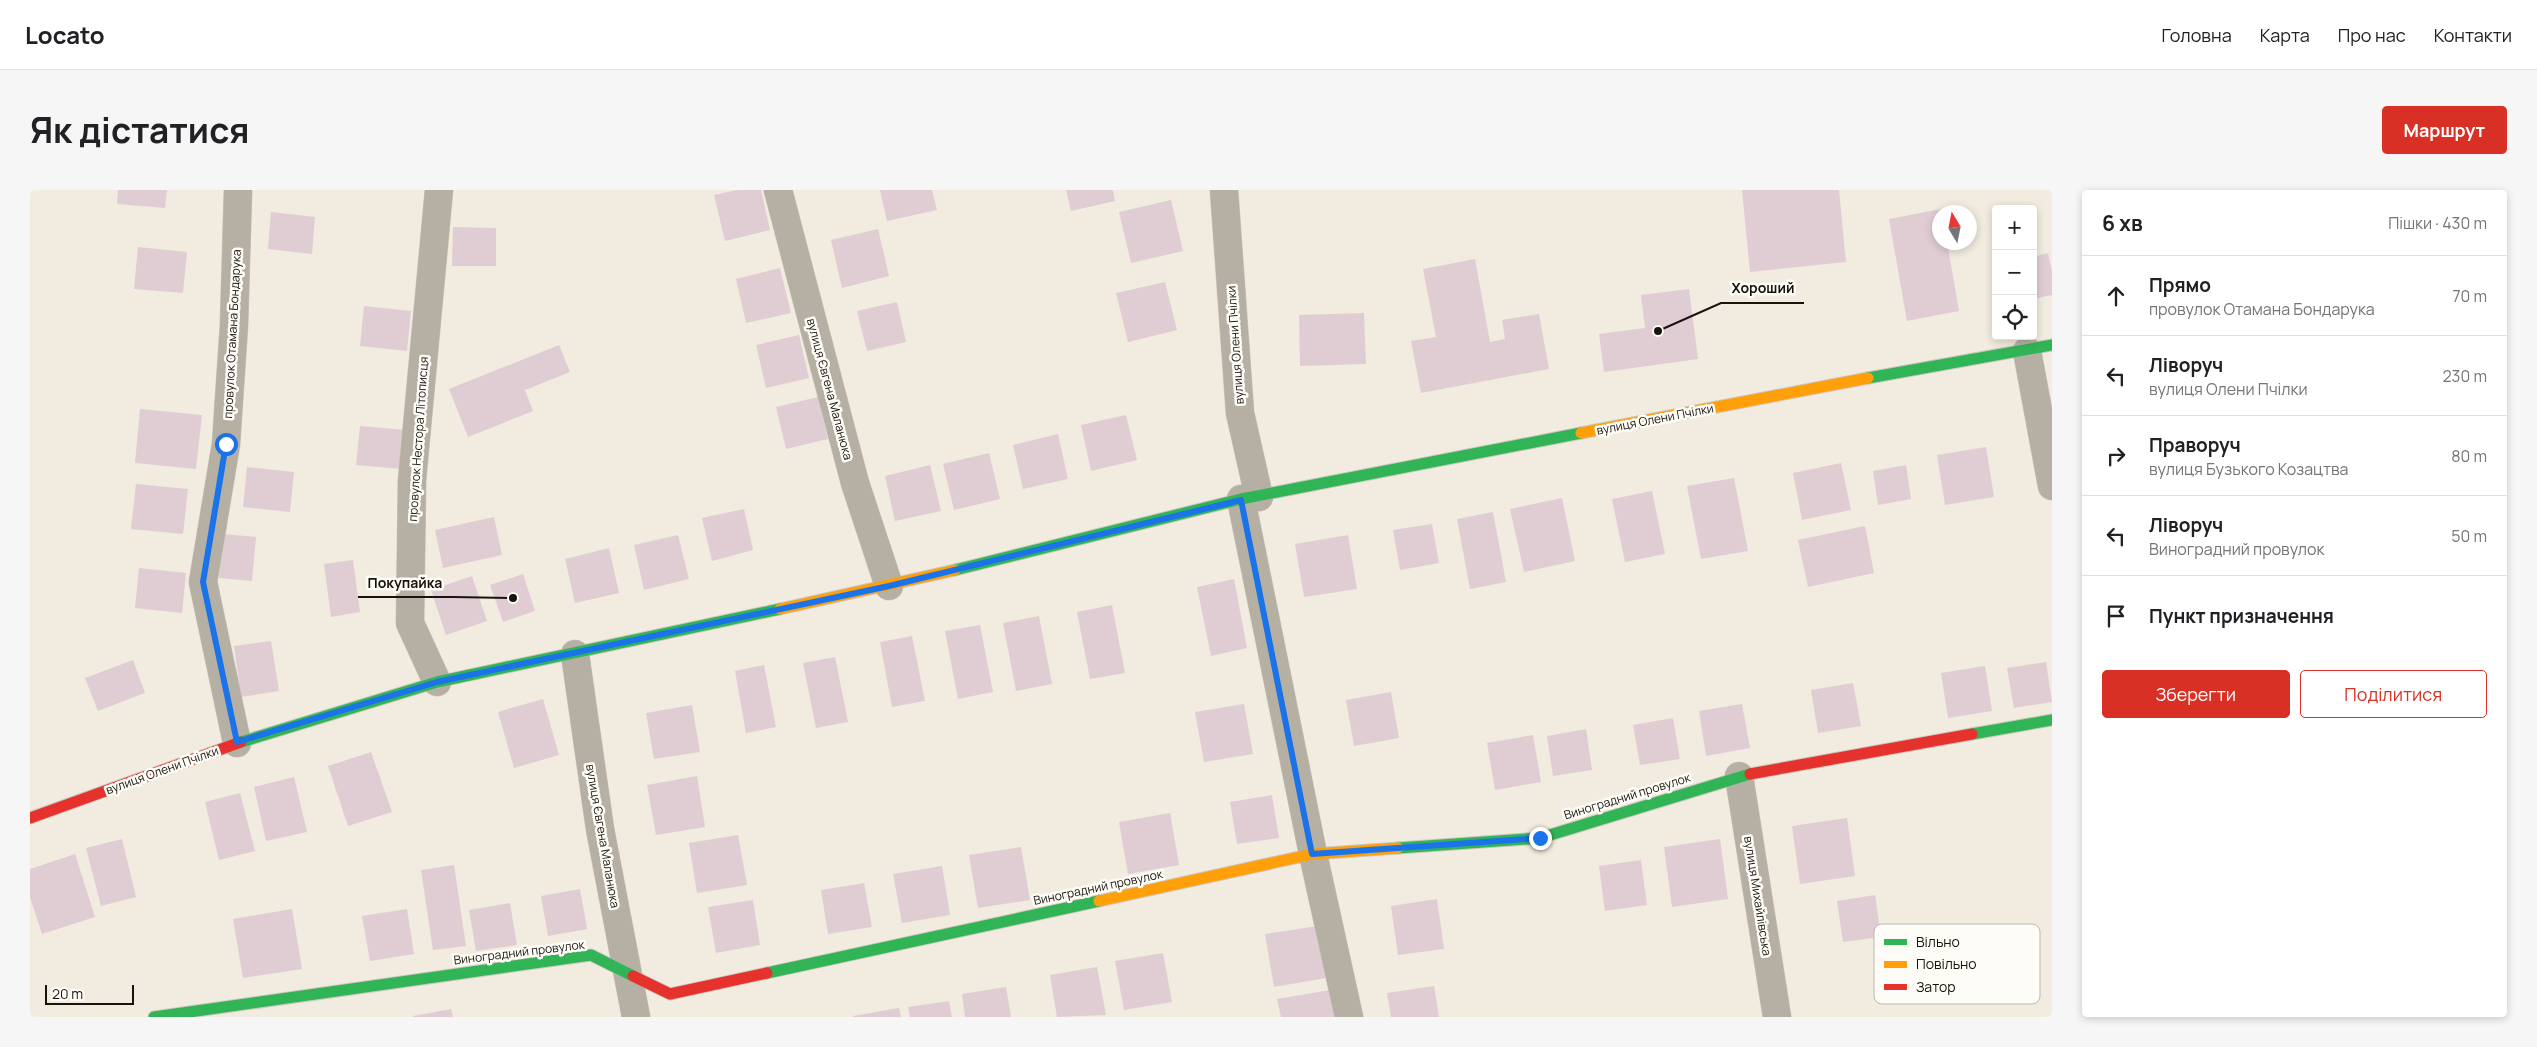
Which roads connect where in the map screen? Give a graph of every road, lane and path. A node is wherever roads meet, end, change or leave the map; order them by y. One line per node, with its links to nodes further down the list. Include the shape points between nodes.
1 (238, 190): 12 (street, провулок Отамана Бондарука, via 226,444 203,582)
2 (439, 190): 10 (street, провулок Нестора Літописця, via 412,480 410,623)
3 (778, 190): 8 (street, вулиця Євгена Маланюка, via 855,483)
4 (1224, 190): 7 (street, вулиця Олени Пчілки, via 1240,413)
5 (2039, 348): 6 (street); 7 (street, вулиця Олени Пчілки, via 1739,402)
6 (2052, 486)
7 (1250, 498): 8 (street, вулиця Олени Пчілки); 15 (street)
8 (889, 586): 9 (street, вулиця Олени Пчілки)
9 (575, 654): 10 (street, вулиця Олени Пчілки); 16 (street, вулиця Євгена Маланюка, via 600,829)
10 (437, 682): 12 (street, вулиця Олени Пчілки)
11 (2052, 720): 13 (street, Виноградний провулок)
12 (237, 742): 14 (street, вулиця Олени Пчілки)
13 (1738, 776): 15 (street, Виноградний провулок, via 1540,838); 20 (street, вулиця Михайлівська)
14 (30, 818)
15 (1312, 854): 16 (street, Виноградний провулок, via 670,994); 19 (street)
16 (628, 974): 17 (street, Виноградний провулок, via 591,955); 18 (street, вулиця Євгена Маланюка)
17 (154, 1017)
18 (636, 1017)
19 (1349, 1017)
20 (1777, 1017)

